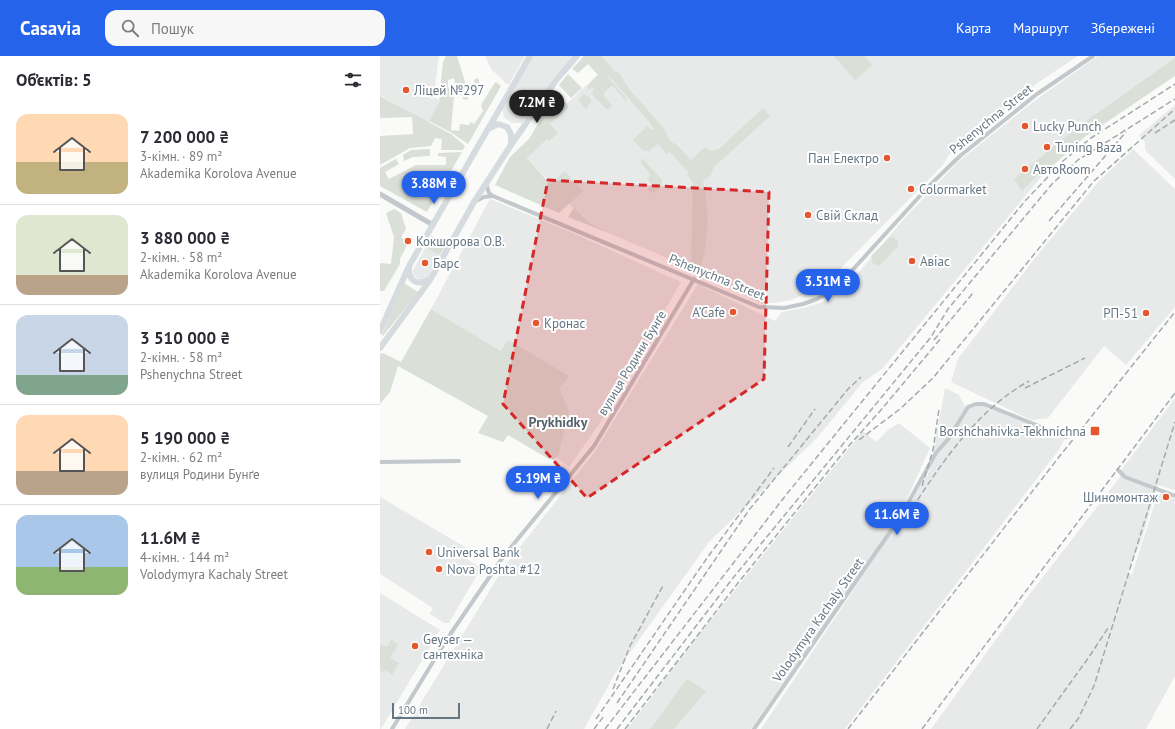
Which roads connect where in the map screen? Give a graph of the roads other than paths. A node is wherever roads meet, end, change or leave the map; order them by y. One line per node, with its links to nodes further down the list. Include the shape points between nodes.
1 (530, 56): 4 (main road)
2 (577, 56): 5 (main road, via 557,79)
3 (1093, 56): 12 (street, Pshenychna Street, via 1037,94 960,156 929,186 839,285 827,294 803,304 770,309 759,307)
4 (488, 129): 5 (main road, via 498,124 507,127 511,134); 10 (main road)
5 (511, 145): 6 (main road)
6 (486, 183): 8 (street, via 489,193); 9 (main road)
7 (380, 194): 10 (street)
8 (493, 196): 9 (street); 12 (street, Pshenychna Street)
9 (474, 202): 13 (main road)
10 (433, 225): 11 (main road)
11 (409, 266): 13 (main road, via 409,276 414,282); 14 (main road)
12 (694, 279): 21 (street, вулиця Родини Бунґе, via 594,446 503,557 447,639)
13 (430, 280): 15 (main road)
14 (380, 330)
15 (380, 348)
16 (1066, 437): 22 (street, Volodymyra Kachaly Street, via 984,404 968,407 949,438 936,452 899,519)
17 (459, 461): 18 (street)
18 (380, 462)
19 (1118, 470): 20 (street, via 1125,477)
20 (1175, 496)
21 (392, 729)
22 (754, 729)

